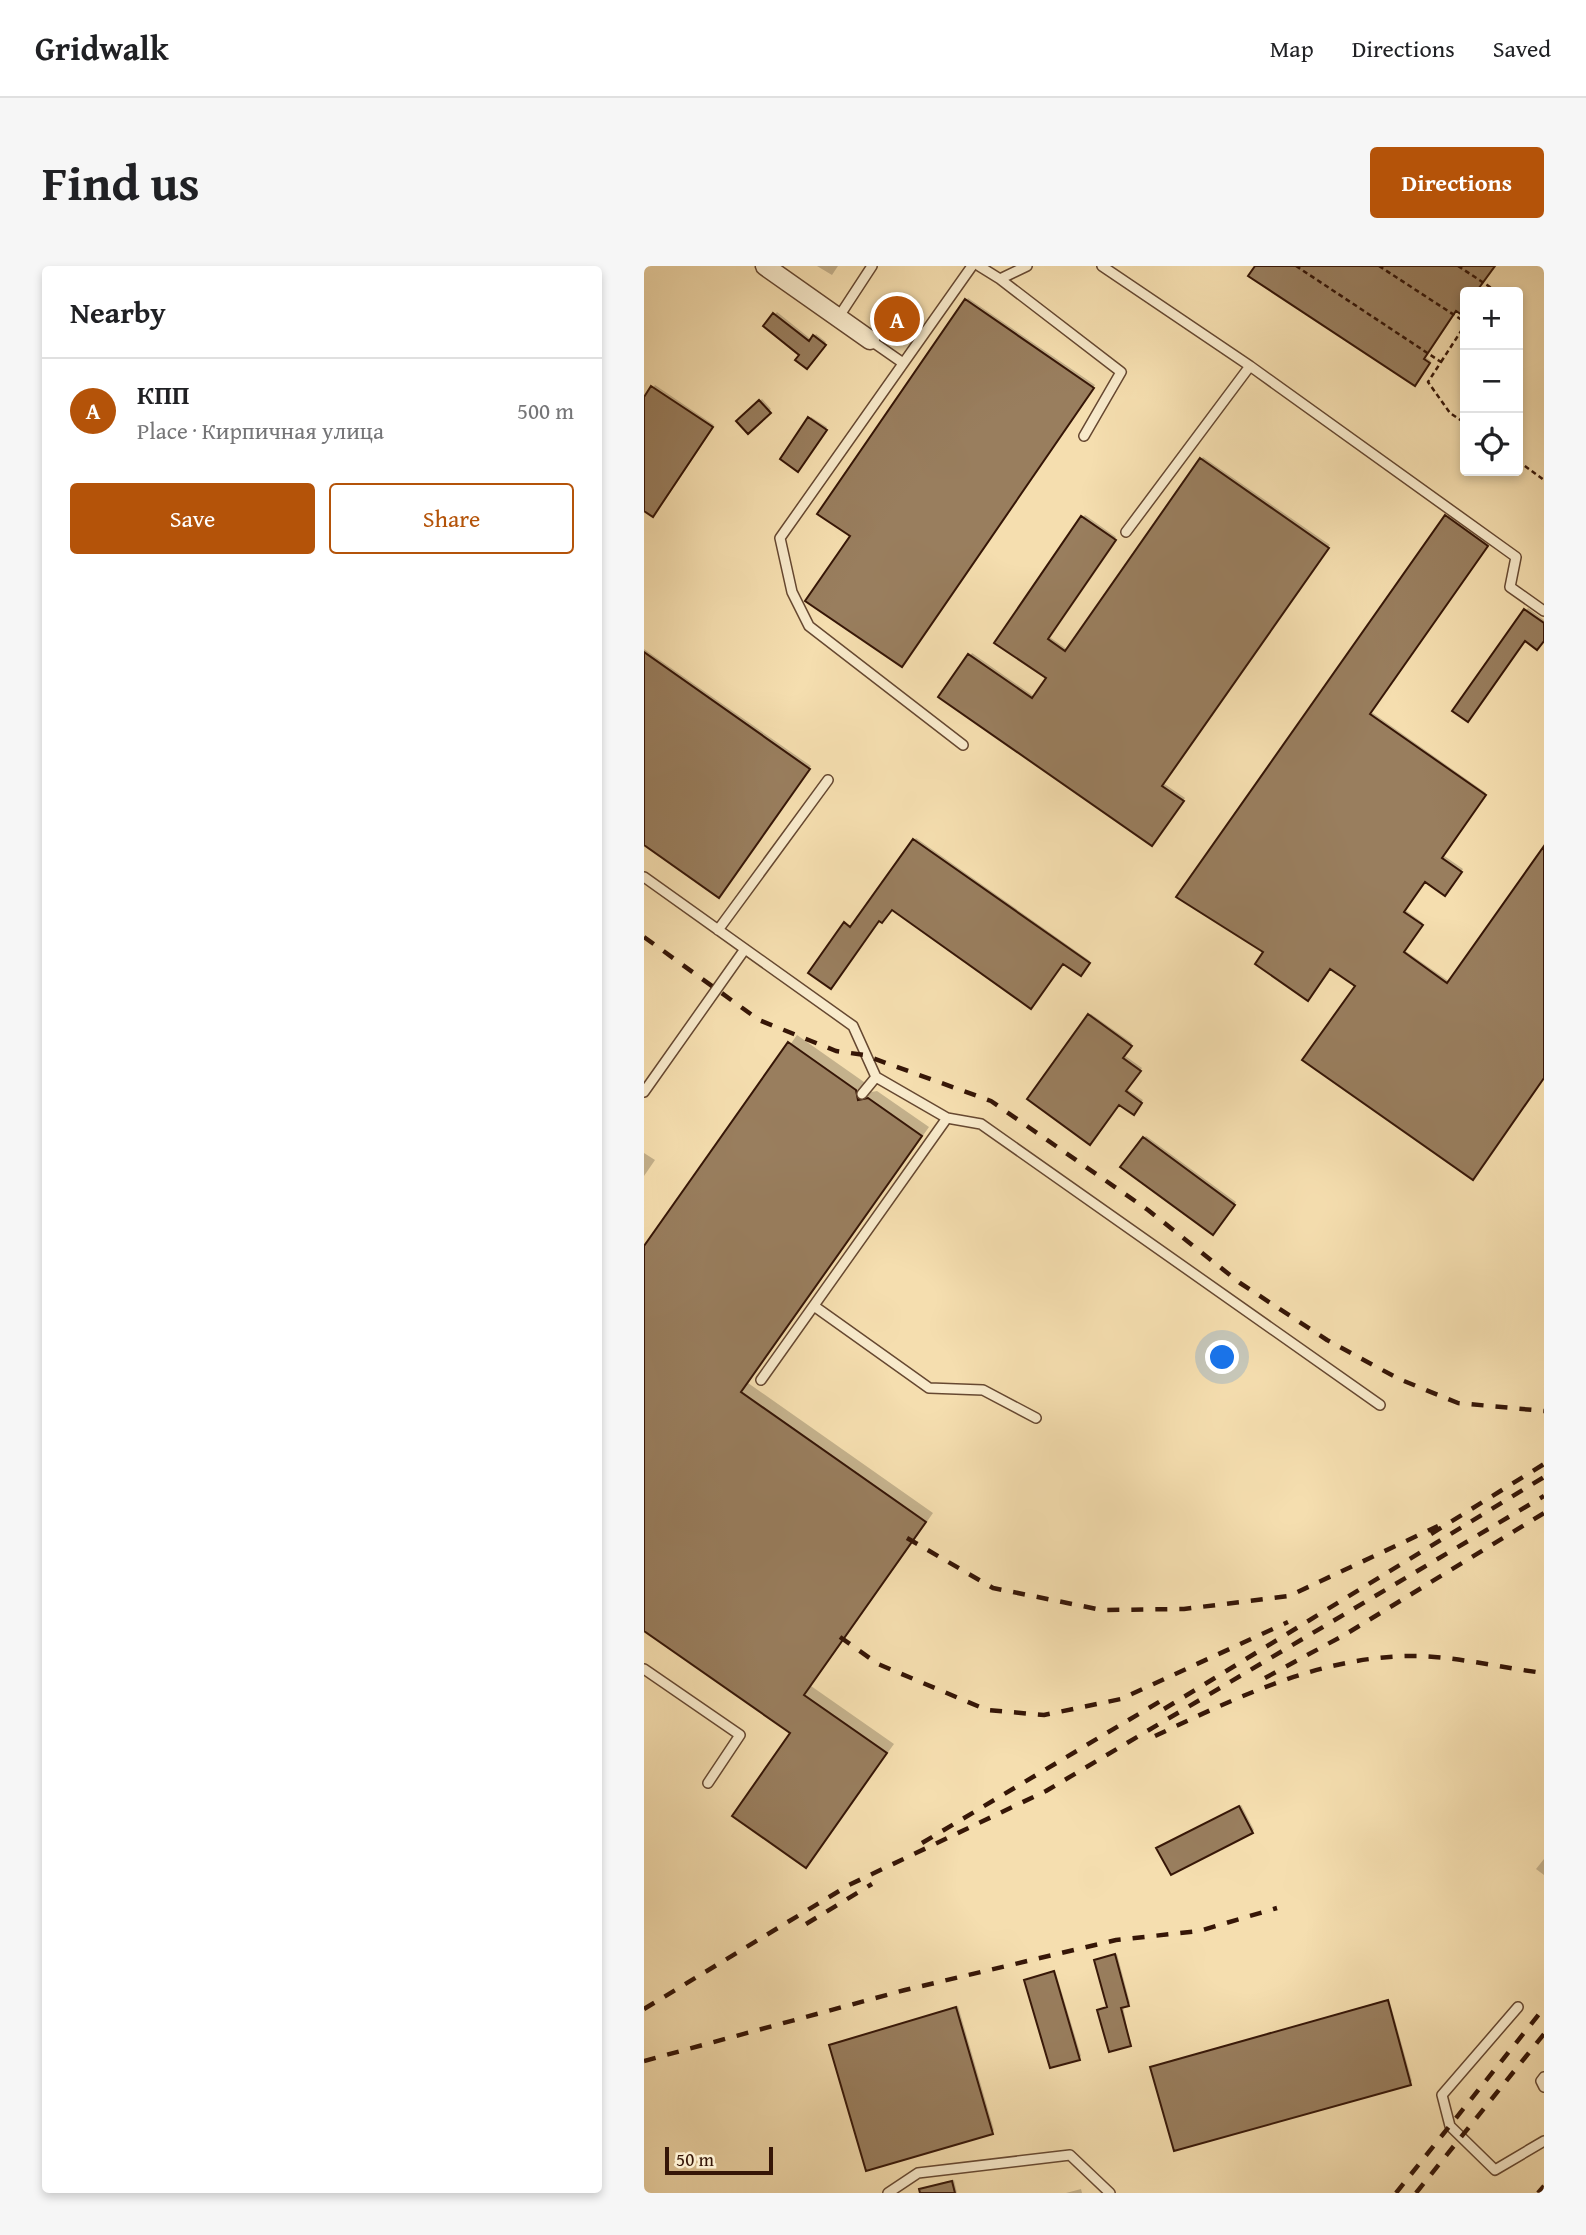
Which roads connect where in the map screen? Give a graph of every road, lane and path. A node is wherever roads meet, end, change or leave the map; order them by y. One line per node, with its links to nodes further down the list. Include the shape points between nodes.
1 (765, 266): 12 (street)
2 (872, 266): 12 (lane)
3 (972, 266): 17 (lane)
4 (979, 266): 10 (lane)
5 (1027, 266): 10 (lane)
6 (1102, 266): 18 (lane)
7 (1296, 266): 16 (path)
8 (1379, 266): 13 (path)
9 (1458, 266): 11 (path)
10 (1000, 279): 20 (lane, via 1121,372)
11 (1490, 287)
12 (838, 318): 15 (street)
13 (1460, 320)
14 (1460, 331): 16 (path)
15 (870, 340): 17 (lane)
16 (1441, 362): 19 (path, via 1428,382)
17 (903, 363): 25 (lane, via 780,538 792,592 809,626)
18 (1250, 366): 23 (lane); 24 (lane, via 1516,557 1510,587)
19 (1460, 420)
20 (1084, 436)
21 (1523, 465): 22 (path)
22 (1544, 480)
23 (1126, 532)
24 (1544, 611)
25 (963, 746)
26 (828, 780): 28 (lane)
27 (644, 877): 28 (lane)
28 (718, 930): 29 (lane)
29 (745, 949): 30 (lane, via 853,1026); 31 (lane)
30 (876, 1077): 32 (lane); 33 (lane)
31 (644, 1092)
32 (862, 1094)
33 (947, 1118): 34 (lane); 36 (lane, via 981,1124)
34 (814, 1306): 35 (lane); 37 (lane, via 929,1388 983,1390)
35 (761, 1380)
36 (1380, 1405)
37 (1036, 1418)
38 (644, 1669): 39 (lane, via 740,1735)
39 (708, 1783)
40 (1518, 2007): 43 (lane, via 1442,2095 1450,2126 1495,2170)
41 (1544, 2077): 42 (lane)
42 (1544, 2087)
43 (1544, 2141)
44 (888, 2193): 45 (lane, via 918,2173 1070,2155)
45 (1110, 2193)

